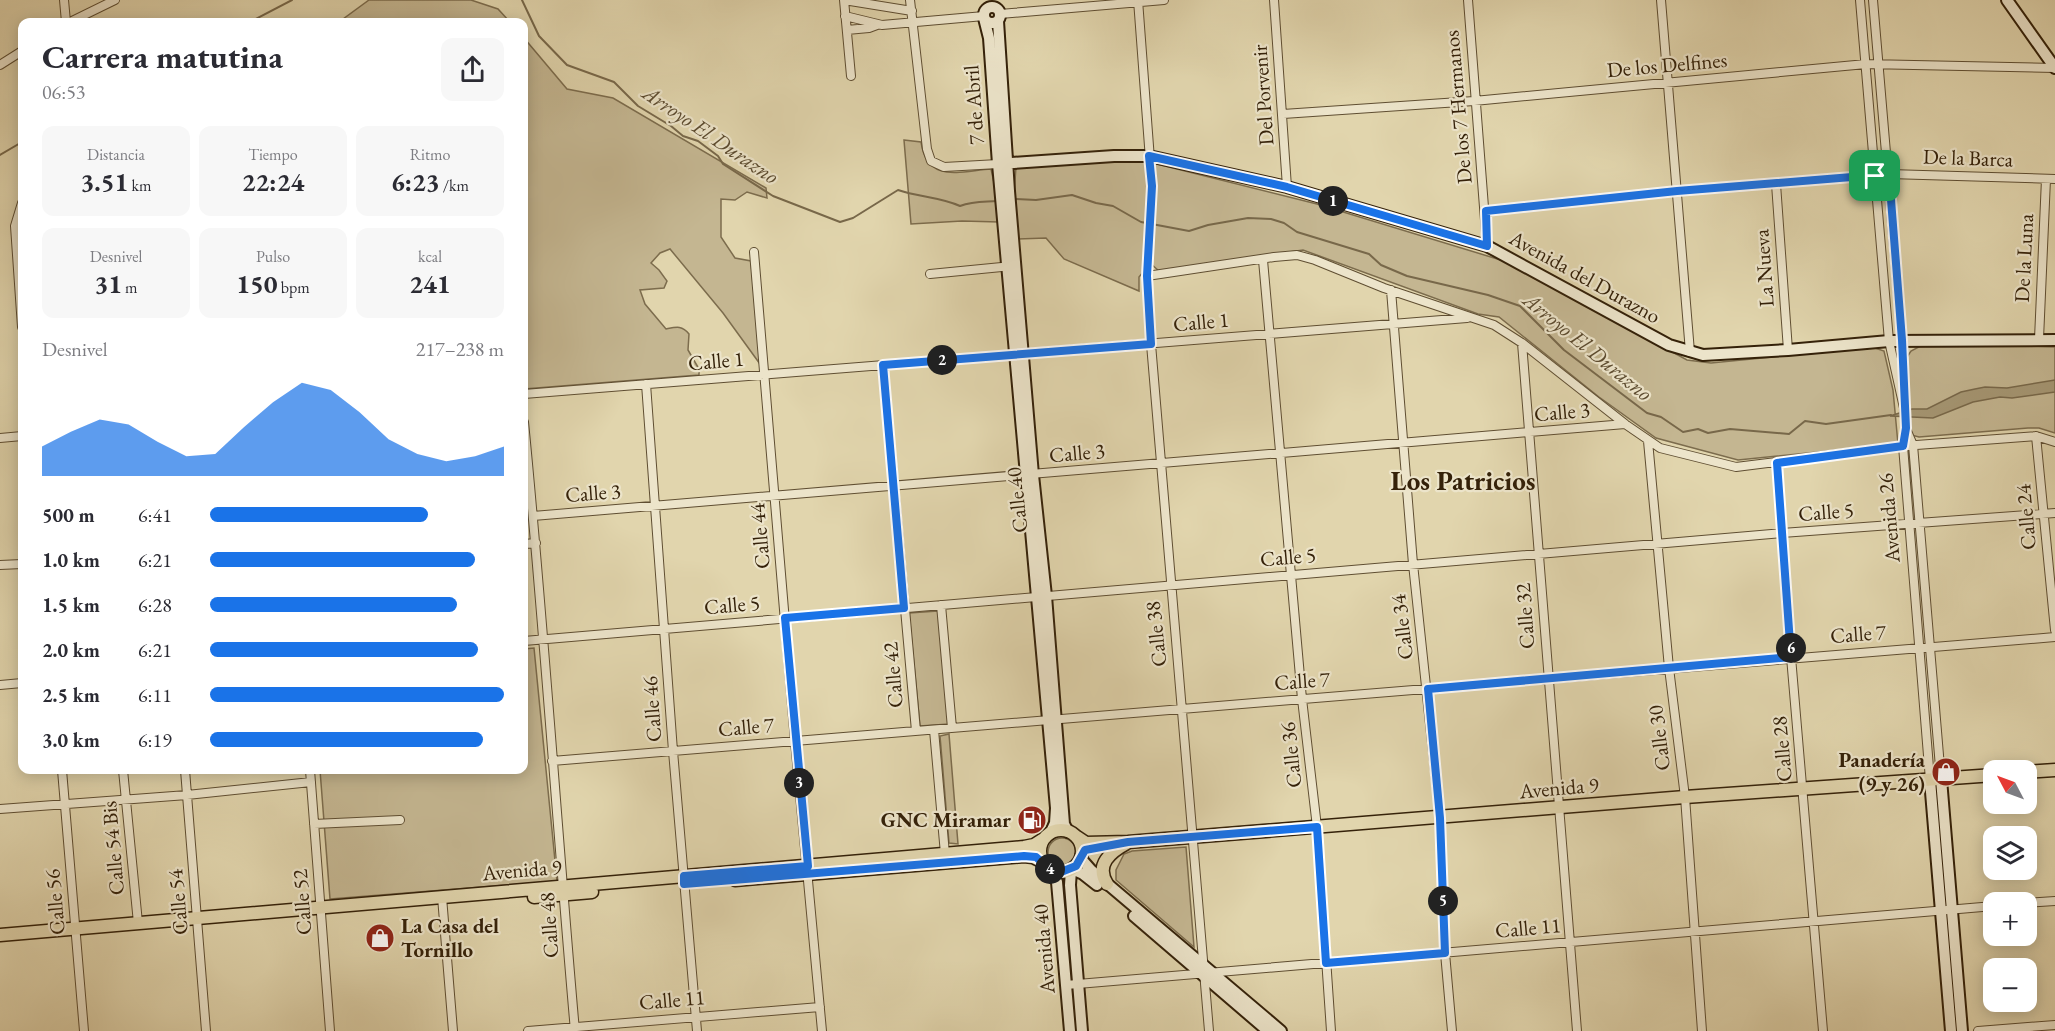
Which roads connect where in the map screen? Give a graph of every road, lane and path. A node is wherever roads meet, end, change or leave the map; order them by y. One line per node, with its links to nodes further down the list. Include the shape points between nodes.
1 (64, 0): 15 (street)
2 (115, 0): 16 (street)
3 (910, 0): 12 (street)
4 (1164, 0): 11 (street)
5 (1274, 0): 28 (street, Del Porvenir)
6 (1468, 0): 27 (street, De los 7 Hermanos)
7 (1661, 0): 26 (street)
8 (1860, 0): 21 (street)
9 (1873, 0): 22 (street)
10 (2007, 0): 24 (main road)
11 (1138, 1): 13 (street); 29 (street, Calle 38)
12 (912, 11): 14 (street, via 844,0); 17 (street)
13 (993, 11): 17 (street); 30 (main road, 7 de Abril, via 989,38)
14 (845, 16): 18 (street); 19 (street)
15 (67, 18)
16 (77, 18)
17 (913, 23): 18 (street); 30 (street, via 931,161 944,167)
18 (877, 25): 19 (street)
19 (847, 30): 25 (street)
20 (18, 54): 23 (street)
21 (1866, 64): 22 (street, De los Delfines); 26 (street, De los Delfines); 32 (street)
22 (1880, 64): 24 (street, De los Delfines); 31 (street)
23 (0, 65)
24 (2055, 68)
25 (851, 76)
26 (1667, 82): 27 (street, De los Delfines); 36 (street)
27 (1474, 101): 28 (street, De los Delfines); 37 (street, De los 7 Hermanos)
28 (1283, 114): 35 (street, Del Porvenir)
29 (1149, 156): 30 (main road, Avenida del Durazno); 35 (main road, Avenida del Durazno); 46 (street, Calle 38, via 1152,186)
30 (1003, 163): 38 (main road, 7 de Abril)
31 (1889, 174): 32 (street, De la Barca); 33 (street, De la Barca); 52 (street)
32 (1875, 176): 34 (street, De la Barca); 55 (street)
33 (2051, 179): 51 (street, De la Luna)
34 (1776, 183): 36 (street, De la Barca); 57 (street, La Nueva)
35 (1287, 187): 40 (main road, Avenida del Durazno)
36 (1677, 191): 37 (street, De la Barca); 58 (street)
37 (1486, 211): 40 (street, De los 7 Hermanos)
38 (1007, 212): 44 (main road, Calle 40)
39 (18, 216): 43 (street)
40 (1487, 246): 58 (main road, Avenida del Durazno, via 1669,345)
41 (754, 252): 61 (street, Calle 44)
42 (1263, 260): 46 (street); 47 (street, via 1306,257); 50 (street, Calle 36)
43 (18, 263)
44 (1012, 266): 45 (street); 59 (main road, Calle 40)
45 (930, 274)
46 (1147, 276): 56 (street, Calle 38)
47 (1391, 290): 48 (street); 49 (street, Calle 34)
48 (1472, 318): 49 (street, Calle 1); 54 (street, Calle 1, via 1494,325)
49 (1394, 324): 50 (street, Calle 1); 73 (street, Calle 34)
50 (1270, 334): 56 (street, Calle 1); 76 (street, Calle 36)
51 (2039, 339): 52 (main road, Avenida del Durazno); 53 (main road, Avenida del Durazno)
52 (1902, 340): 55 (main road, Avenida del Durazno); 64 (street)
53 (2055, 340)
54 (1519, 341): 65 (street, Calle 1); 67 (street, Calle 32)
55 (1888, 341): 57 (main road, Avenida del Durazno); 64 (street)
56 (1151, 344): 59 (street, Calle 1); 79 (street, Calle 38)
57 (1788, 350): 58 (main road, Avenida del Durazno, via 1703,355)
58 (1690, 352)
59 (1019, 353): 60 (street, Calle 1); 80 (main road, Calle 40)
60 (883, 365): 61 (street, Calle 1); 81 (street, Calle 42)
61 (764, 375): 62 (street, Calle 1); 82 (street, Calle 44)
62 (646, 384): 63 (street, Calle 1); 83 (street, Calle 46)
63 (528, 394)
64 (1904, 408): 66 (street)
65 (1625, 424): 67 (street, Calle 3); 71 (street, Calle 1)
66 (1906, 428): 74 (street, Avenida 26); 75 (street, Avenida 26)
67 (1529, 433): 73 (street, Calle 3); 93 (street, Calle 32)
68 (18, 436): 70 (street)
69 (2036, 436): 72 (street); 74 (street); 85 (street, Calle 24)
70 (0, 438)
71 (1648, 441): 77 (street, via 1660,448 1736,467); 92 (street, Calle 30)
72 (2055, 442)
73 (1403, 443): 76 (street, Calle 3); 95 (street, Calle 34)
74 (1913, 445): 75 (street); 87 (street, Avenida 26)
75 (1903, 446): 77 (street); 88 (street, Avenida 26)
76 (1281, 454): 79 (street, Calle 3); 97 (street, Calle 36)
77 (1777, 463): 89 (street, Calle 28)
78 (528, 464): 86 (street, Calle 48)
79 (1160, 464): 80 (street, Calle 3); 98 (street, Calle 38)
80 (1030, 475): 81 (street, Calle 3); 99 (main road, Calle 40)
81 (894, 486): 82 (street, Calle 3); 101 (street, Calle 42)
82 (775, 497): 83 (street, Calle 3); 102 (street, Calle 44)
83 (655, 507): 86 (street, Calle 3); 103 (street, Calle 46)
84 (2055, 513): 85 (street, Calle 5)
85 (2044, 514): 87 (street, Calle 5); 104 (street, Calle 24)
86 (533, 516): 90 (street, Calle 48)
87 (1919, 523): 88 (street, Calle 5); 108 (street, Avenida 26)
88 (1909, 524): 89 (street, Calle 5); 109 (street, Avenida 26)
89 (1782, 533): 92 (street, Calle 5); 110 (street, Calle 28)
90 (536, 543): 91 (street); 106 (street, Calle 48)
91 (528, 544)
92 (1658, 544): 93 (street, Calle 5); 111 (street, Calle 30)
93 (1538, 554): 95 (street, Calle 5); 112 (street, Calle 32)
94 (18, 564): 96 (street)
95 (1413, 564): 97 (street, Calle 5); 115 (street, Calle 34)
96 (0, 566)
97 (1291, 575): 98 (street, Calle 5); 116 (street, Calle 36)
98 (1170, 585): 99 (street, Calle 5); 117 (street, Calle 38)
99 (1041, 596): 100 (street, Calle 5); 118 (main road, Calle 40)
100 (941, 605): 101 (street, Calle 5); 119 (street)
101 (904, 608): 102 (street, Calle 5); 121 (street, Calle 42)
102 (785, 618): 103 (street, Calle 5); 122 (street, Calle 44)
103 (664, 629): 106 (street, Calle 5); 123 (street, Calle 46)
104 (2055, 630)
105 (2055, 637): 108 (street, Calle 7)
106 (542, 639): 107 (street, Calle 5); 124 (street, Calle 48)
107 (528, 641)
108 (1930, 647): 109 (street, Calle 7); 132 (street, Avenida 26)
109 (1919, 648): 110 (street, Calle 7); 132 (street, Avenida 26)
110 (1791, 657): 111 (street, Calle 7); 134 (street, Calle 28)
111 (1669, 668): 112 (street, Calle 7); 136 (street, Calle 30)
112 (1548, 678): 115 (street, Calle 7); 139 (street, Calle 32)
113 (18, 683): 114 (street)
114 (0, 685)
115 (1428, 689): 116 (street, Calle 7); 141 (street, Calle 34)
116 (1302, 699): 117 (street, Calle 7); 144 (street, Calle 36)
117 (1182, 708): 118 (street, Calle 7); 147 (street, Calle 38)
118 (1052, 720): 119 (street, Calle 7); 145 (main road, Calle 40, via 1064,824); 146 (main road, Calle 40, via 1056,808 1055,826)
119 (952, 728): 120 (street, Calle 7)
120 (934, 730): 121 (street, Calle 7); 149 (street)
121 (916, 731): 122 (street, Calle 7)
122 (795, 741): 123 (street, Calle 7); 153 (street, Calle 44)
123 (673, 751): 124 (street, Calle 7); 154 (street, Calle 46)
124 (552, 761): 156 (street, Calle 48)
125 (2055, 770): 126 (main road)
126 (2037, 771)
127 (62, 774): 138 (street, Calle 56)
128 (123, 774): 137 (street, Calle 54 Bis)
129 (185, 774): 135 (street, Calle 54)
130 (310, 774): 133 (street, Calle 52)
131 (1983, 776): 132 (main road, Avenida 9)
132 (1936, 780): 134 (main road, Avenida 9); 161 (main road, Avenida 26)
133 (311, 782): 135 (street); 143 (street, Calle 52)
134 (1803, 790): 136 (main road, Avenida 9); 164 (street, Calle 28)
135 (187, 795): 137 (street); 163 (street, Calle 54)
136 (1684, 797): 139 (main road, Avenida 9); 167 (street, Calle 30)
137 (126, 800): 138 (street); 165 (street, Calle 54 Bis)
138 (65, 803): 140 (street); 166 (street, Calle 56)
139 (1561, 807): 141 (main road, Avenida 9); 170 (street, Calle 32)
140 (0, 809)
141 (1440, 818): 144 (main road, Avenida 9); 171 (street, Calle 34)
142 (400, 820): 143 (street)
143 (314, 824): 162 (street, Calle 52)
144 (1317, 827): 147 (main road, Avenida 9); 172 (street, Calle 36)
145 (1072, 834): 146 (main road, via 1062,830); 148 (main road, Avenida 9, via 1086,843); 150 (main road, via 1081,845)
146 (1047, 836): 149 (main road, Avenida 9, via 1024,847); 151 (main road, via 1040,849)
147 (1194, 837): 148 (main road, Avenida 9); 173 (street, Calle 38)
148 (1128, 842): 150 (main road, Avenida 9, via 1085,850); 155 (main road, via 1112,851 1104,864 1102,874)
149 (945, 854): 153 (main road, Avenida 9)
150 (1082, 855): 152 (main road); 155 (main road, via 1083,861)
151 (1045, 864): 152 (main road, via 1056,872); 153 (main road, Avenida 9, via 1033,856 1024,856); 174 (main road, Avenida 40, via 1057,882)
152 (1072, 869): 173 (main road); 174 (main road, Avenida 40)
153 (808, 870): 154 (main road, Avenida 9); 175 (street, Calle 44)
154 (684, 880): 156 (main road, Avenida 9); 176 (street, Calle 46)
155 (1107, 884): 173 (main road)
156 (564, 891): 157 (main road, Avenida 9); 178 (street, Calle 48)
157 (442, 901): 162 (main road, Avenida 9); 182 (street)
158 (2055, 901): 159 (street)
159 (2037, 902)
160 (1983, 907): 161 (street, Calle 11)
161 (1947, 910): 164 (street, Calle 11); 196 (main road, Avenida 26); 197 (main road, Avenida 26)
162 (321, 911): 163 (main road, Avenida 9); 181 (street, Calle 52)
163 (197, 921): 165 (main road, Avenida 9); 166 (main road, Avenida 9); 180 (street, Calle 54)
164 (1814, 922): 167 (street, Calle 11); 195 (street, Calle 28)
165 (138, 923): 166 (main road, Avenida 9)
166 (76, 932): 168 (main road, Avenida 9); 169 (main road, Avenida 9); 179 (street, Calle 56)
167 (1693, 932): 170 (street, Calle 11); 194 (street, Calle 30)
168 (0, 935)
169 (0, 942)
170 (1569, 942): 171 (street, Calle 11); 193 (street, Calle 32)
171 (1445, 953): 172 (street, Calle 11); 192 (street, Calle 34)
172 (1326, 963): 173 (street, Calle 11); 191 (street, Calle 36)
173 (1205, 972): 174 (street, Calle 11); 188 (street, Calle 38); 189 (main road); 190 (main road)
174 (1072, 984): 186 (main road, Avenida 40); 187 (main road, Avenida 40)
175 (820, 1007): 176 (street, Calle 11); 185 (street, Calle 44)
176 (696, 1016): 178 (street, Calle 11); 184 (street, Calle 46)
177 (2055, 1025): 198 (street)
178 (575, 1029): 183 (street, Calle 11)
179 (84, 1031)
180 (206, 1031)
181 (330, 1031)
182 (453, 1031)
183 (528, 1031)
184 (697, 1031)
185 (822, 1031)
186 (1070, 1031)
187 (1082, 1031)
188 (1209, 1031)
189 (1268, 1031)
190 (1281, 1031)
191 (1331, 1031)
192 (1452, 1031)
193 (1577, 1031)
194 (1702, 1031)
195 (1823, 1031)
196 (1951, 1031)
197 (1962, 1031)
198 (1978, 1031)

